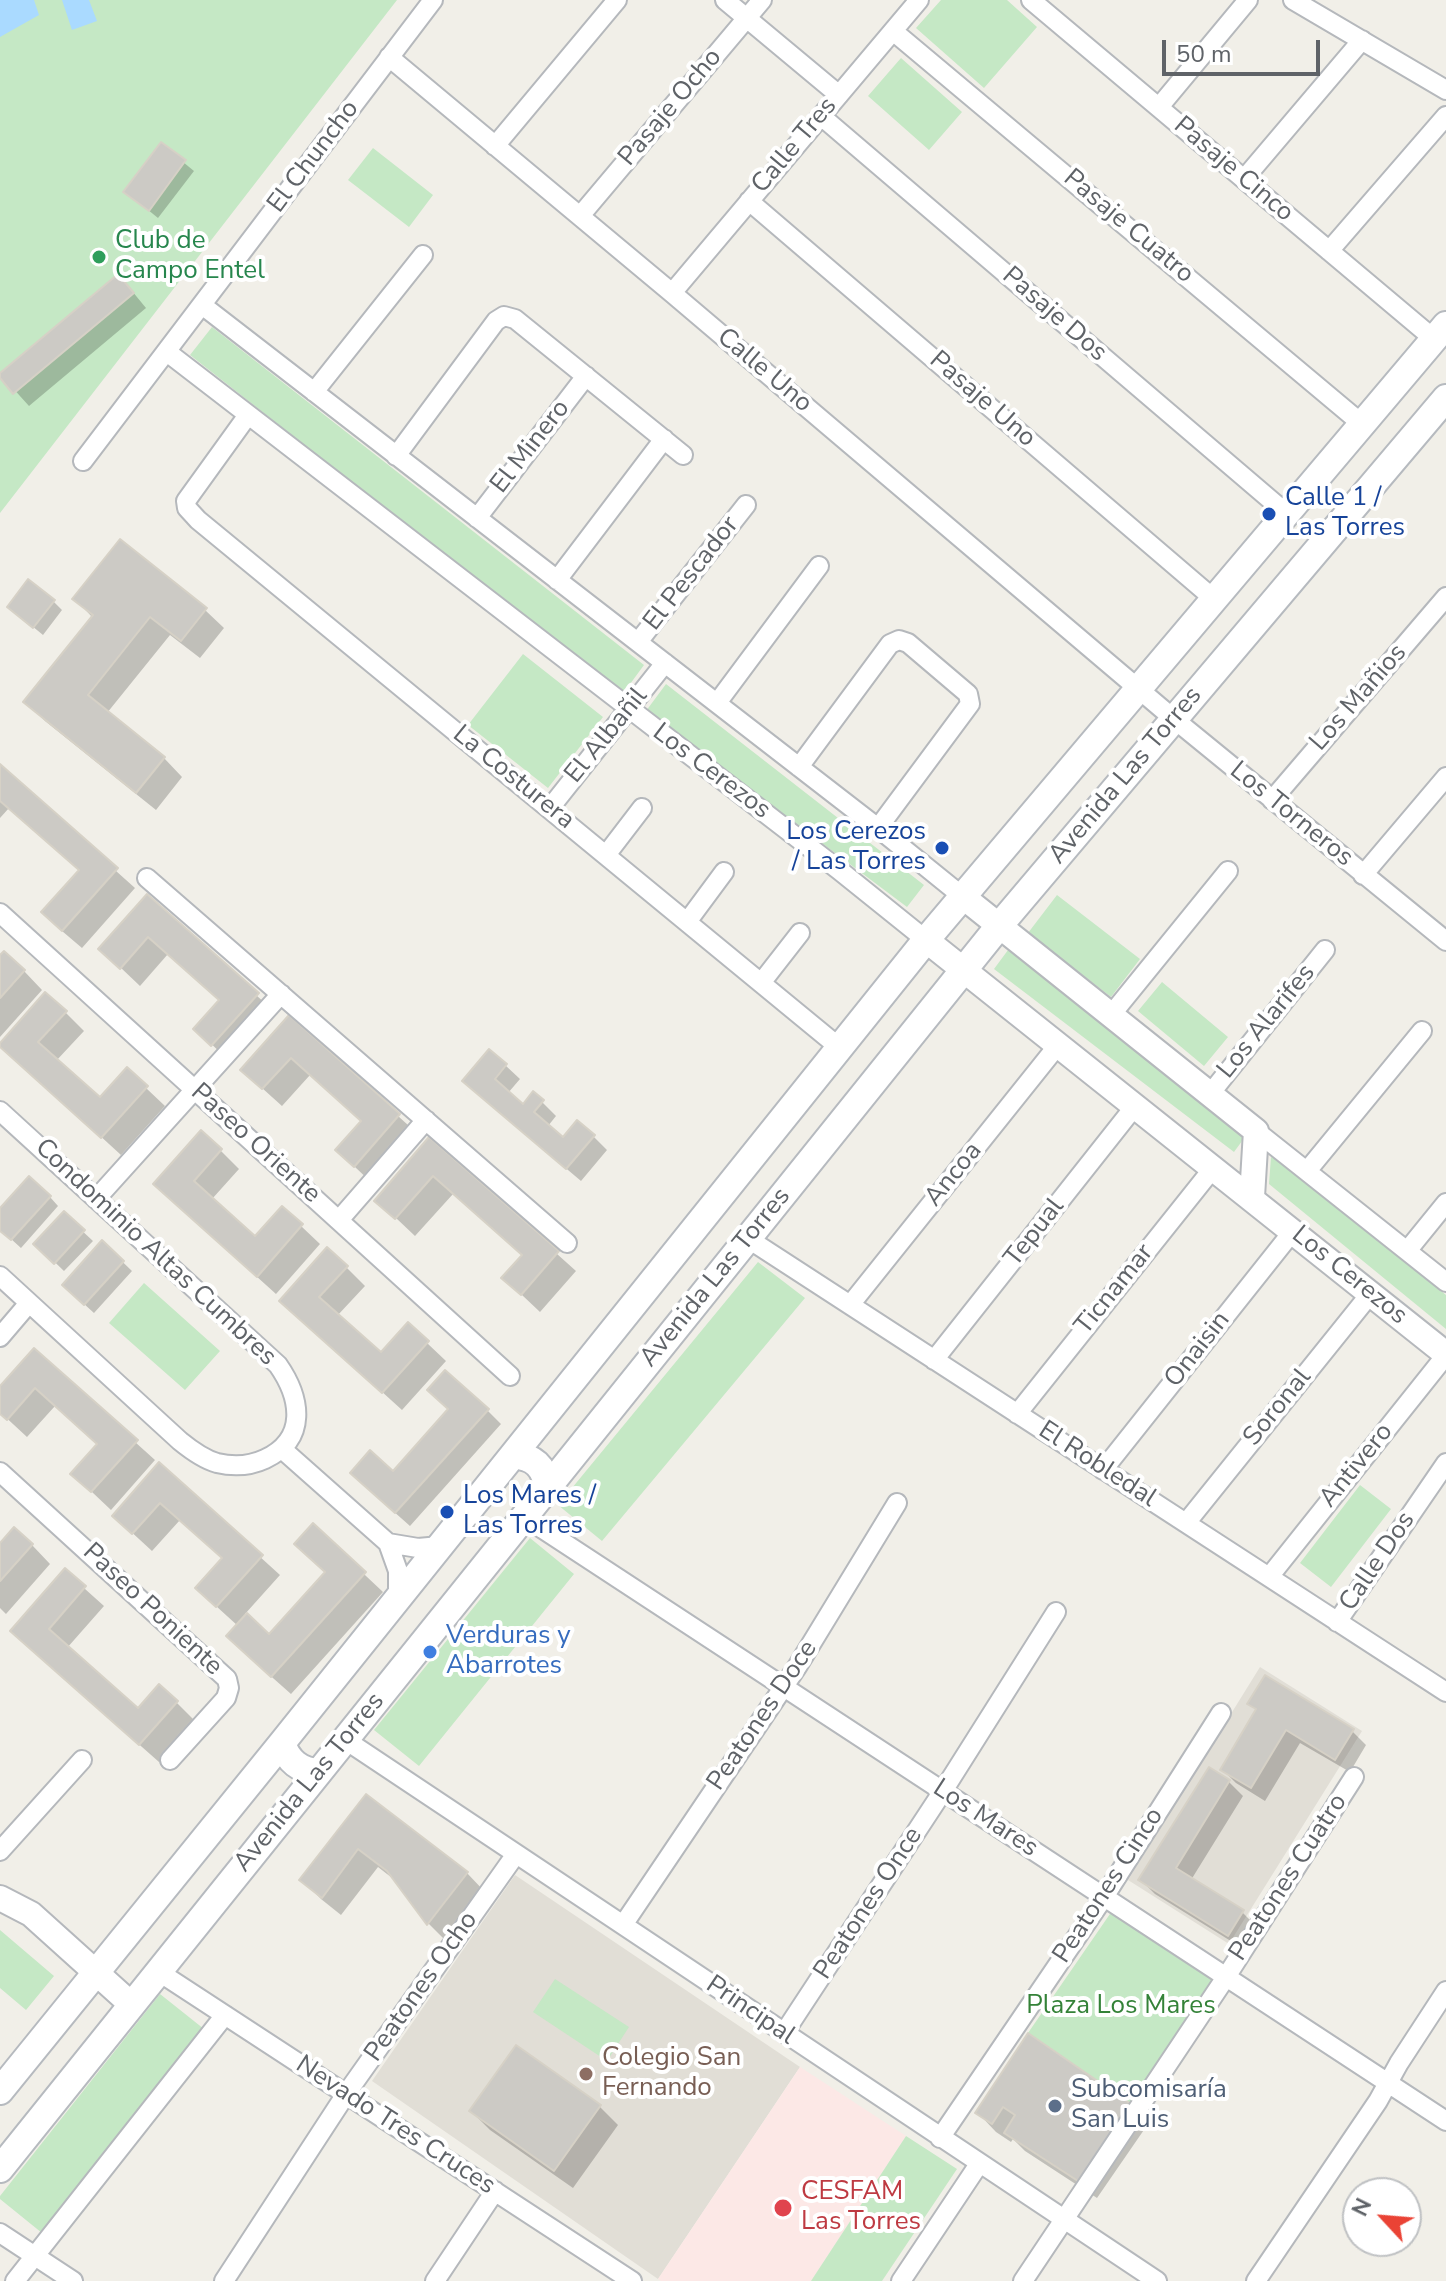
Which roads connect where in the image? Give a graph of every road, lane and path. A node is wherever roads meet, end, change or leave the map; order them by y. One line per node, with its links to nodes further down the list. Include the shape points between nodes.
1 (433, 0): 12 (street, El Chuncho)
2 (617, 0): 18 (street)
3 (725, 0): 9 (street)
4 (762, 0): 9 (street, Pasaje Ocho)
5 (919, 0): 10 (street, Calle Tres)
6 (1031, 0): 15 (street, Pasaje Cinco)
7 (1248, 0): 15 (street)
8 (1293, 0): 11 (street)
9 (747, 18): 14 (street); 21 (street, Pasaje Ocho)
10 (893, 31): 14 (street, Calle Tres); 32 (street, Pasaje Cuatro)
11 (1362, 40): 13 (street); 19 (street)
12 (389, 57): 18 (street, Calle Uno); 25 (street, El Chuncho)
13 (1446, 90)
14 (839, 95): 16 (street, Calle Tres)
15 (1159, 107): 19 (street, Pasaje Cinco)
16 (821, 116): 20 (street, Calle Tres); 38 (street, Pasaje Dos)
17 (1446, 116): 22 (street)
18 (495, 146): 21 (street, Calle Uno)
19 (1244, 179): 22 (street, Pasaje Cinco)
20 (749, 201): 24 (street, Calle Tres); 43 (street, Pasaje Uno)
21 (580, 216): 24 (street, Calle Uno)
22 (1329, 251): 26 (street, Pasaje Cinco)
23 (423, 255): 29 (street)
24 (672, 293): 46 (street, Calle Uno)
25 (202, 305): 27 (street, El Chuncho); 29 (street)
26 (1440, 332): 32 (main road, Avenida Las Torres)
27 (167, 352): 31 (street, Los Cerezos); 36 (street, El Chuncho)
28 (586, 376): 33 (street); 35 (street, via 515,319 500,317); 39 (street, El Minero)
29 (314, 392): 35 (street)
30 (1446, 398): 49 (main road, Avenida Las Torres)
31 (248, 415): 48 (street, Los Cerezos); 53 (street, La Costurera, via 186,501 187,508)
32 (1362, 424): 38 (main road, Avenida Las Torres)
33 (664, 439): 34 (street); 41 (street)
34 (683, 455)
35 (396, 456): 39 (street)
36 (83, 461)
37 (746, 505): 44 (street, El Pescador)
38 (1286, 513): 43 (main road, Avenida Las Torres)
39 (477, 518): 41 (street)
40 (819, 566): 47 (street)
41 (557, 580): 44 (street)
42 (1446, 597): 52 (street, Los Mañios)
43 (1214, 599): 46 (main road, Avenida Las Torres)
44 (638, 642): 45 (street)
45 (665, 663): 47 (street); 48 (street, El Albañil)
46 (1137, 688): 49 (street, Los Torneros); 61 (main road, Avenida Las Torres)
47 (717, 703): 50 (street)
48 (629, 709): 53 (street, El Albañil); 66 (street, Los Cerezos)
49 (1174, 719): 52 (street, Los Torneros); 64 (main road, Avenida Las Torres)
50 (799, 767): 55 (street); 55 (street, via 890,644 908,643 964,690 970,704)
51 (1446, 777): 59 (street)
52 (1272, 800): 59 (street, Los Torneros)
53 (550, 808): 56 (street, La Costurera)
54 (642, 808): 56 (street)
55 (878, 828): 61 (street)
56 (606, 855): 63 (street, La Costurera)
57 (1228, 871): 72 (street)
58 (724, 872): 63 (street)
59 (1363, 875): 67 (street, Los Torneros)
60 (147, 878): 71 (street)
61 (962, 896): 64 (street); 66 (main road, Avenida Las Torres)
62 (0, 913): 76 (street, Paseo Oriente)
63 (687, 922): 70 (street, La Costurera)
64 (999, 926): 69 (main road, Avenida Las Torres); 72 (street)
65 (800, 933): 70 (street)
66 (926, 940): 69 (street, Los Cerezos); 75 (main road, Avenida Las Torres)
67 (1446, 941)
68 (1325, 950): 77 (street, Los Alarifes)
69 (963, 970): 74 (street, Los Cerezos); 89 (main road, Avenida Las Torres)
70 (761, 983): 75 (street, La Costurera)
71 (281, 994): 76 (street); 80 (street)
72 (1111, 1015): 77 (street)
73 (1422, 1031): 83 (street)
74 (1058, 1045): 78 (street, Los Cerezos); 96 (street, Ancoa)
75 (840, 1048): 103 (main road, Avenida Las Torres)
76 (195, 1089): 85 (street); 87 (street, Paseo Oriente)
77 (1210, 1094): 81 (street)
78 (1135, 1106): 82 (street, Los Cerezos); 99 (street, Tepual)
79 (0, 1111): 85 (street, Condominio Altas Cumbres)
80 (426, 1120): 87 (street); 90 (street)
81 (1256, 1131): 83 (street); 84 (street)
82 (1214, 1167): 84 (street, Los Cerezos); 101 (street, Ticnamar)
83 (1307, 1171): 91 (street)
84 (1252, 1197): 88 (street, Los Cerezos)
85 (96, 1199): 102 (street, Condominio Altas Cumbres, via 278,1365 297,1409 294,1430)
86 (1446, 1203): 91 (street)
87 (339, 1220): 100 (street, Paseo Oriente)
88 (1293, 1231): 94 (street, Los Cerezos); 105 (street, Onaisin)
89 (747, 1238): 96 (street, El Robledal); 107 (main road, Avenida Las Torres)
90 (567, 1243)
91 (1407, 1251): 93 (street)
92 (0, 1276): 95 (street)
93 (1446, 1282)
94 (1371, 1293): 98 (street, Los Cerezos); 110 (street, Soronal)
95 (29, 1303): 97 (street); 102 (street, via 202,1457 248,1465)
96 (850, 1305): 99 (street, El Robledal)
97 (0, 1337)
98 (1446, 1354): 113 (street, Antivero)
99 (934, 1360): 101 (street, El Robledal)
100 (510, 1376)
101 (1017, 1414): 105 (street, El Robledal)
102 (282, 1449): 111 (street)
103 (512, 1456): 107 (main road, via 536,1462); 112 (main road, Avenida Las Torres)
104 (1446, 1463): 116 (street, Calle Dos)
105 (1103, 1470): 110 (street, El Robledal)
106 (0, 1472): 123 (street, Paseo Poniente, via 227,1679 226,1698)
107 (547, 1487): 109 (main road, Avenida Las Torres)
108 (897, 1503): 117 (street, Peatones Doce)
109 (523, 1516): 117 (street, Los Mares); 120 (main road, Avenida Las Torres)
110 (1186, 1523): 113 (street, El Robledal)
111 (388, 1543): 112 (street); 114 (street, via 398,1571)
112 (440, 1546): 114 (main road, Avenida Las Torres)
113 (1269, 1577): 116 (street, El Robledal)
114 (398, 1597): 121 (main road, Avenida Las Torres)
115 (1056, 1612): 126 (street, Peatones Once)
116 (1337, 1622): 118 (street, El Robledal)
117 (783, 1687): 126 (street, Los Mares); 131 (street, Peatones Doce)
118 (1445, 1689)
119 (1221, 1713): 129 (street, Peatones Cinco)
120 (344, 1739): 124 (main road, Avenida Las Torres); 128 (street, Principal)
121 (282, 1743): 124 (main road, via 294,1763); 133 (main road, Avenida Las Torres)
122 (82, 1760): 127 (street)
123 (170, 1760)
124 (319, 1772): 132 (main road, Avenida Las Torres)
125 (1354, 1777): 134 (street, Peatones Cuatro)
126 (943, 1791): 129 (street, Los Mares); 138 (street, Peatones Once)
127 (0, 1851)
128 (516, 1854): 131 (street, Principal); 141 (street, Peatones Ocho)
129 (1104, 1897): 134 (street, Los Mares); 143 (street, Peatones Cinco)
130 (0, 1898): 133 (street, via 31,1914)
131 (623, 1925): 138 (street, Principal)
132 (159, 1972): 136 (main road, Avenida Las Torres); 137 (street, Nevado Tres Cruces)
133 (97, 1973): 136 (street); 140 (main road, Avenida Las Torres)
134 (1226, 1977): 139 (street, Los Mares); 147 (street, Peatones Cuatro)
135 (1446, 1991): 139 (street)
136 (132, 2005): 145 (main road, Avenida Las Torres)
137 (225, 2015): 141 (street, Nevado Tres Cruces); 149 (street)
138 (784, 2033): 143 (street, Principal)
139 (1388, 2083): 142 (street, Los Mares); 159 (street)
140 (0, 2091)
141 (346, 2094): 146 (street, Nevado Tres Cruces); 153 (street, Peatones Ocho)
142 (1446, 2121)
143 (940, 2138): 144 (street, Principal)
144 (979, 2164): 147 (street, Principal); 156 (street)
145 (0, 2169)
146 (495, 2191): 154 (street); 155 (street, Nevado Tres Cruces)
147 (1065, 2220): 150 (street, Principal); 157 (street)
148 (0, 2233): 149 (street)
149 (35, 2256): 151 (street); 152 (street)
150 (1134, 2275): 158 (street, Principal)
151 (15, 2281)
152 (73, 2281)
153 (224, 2281)
154 (435, 2281)
155 (632, 2281)
156 (901, 2281)
157 (1023, 2281)
158 (1157, 2281)
159 (1256, 2281)

